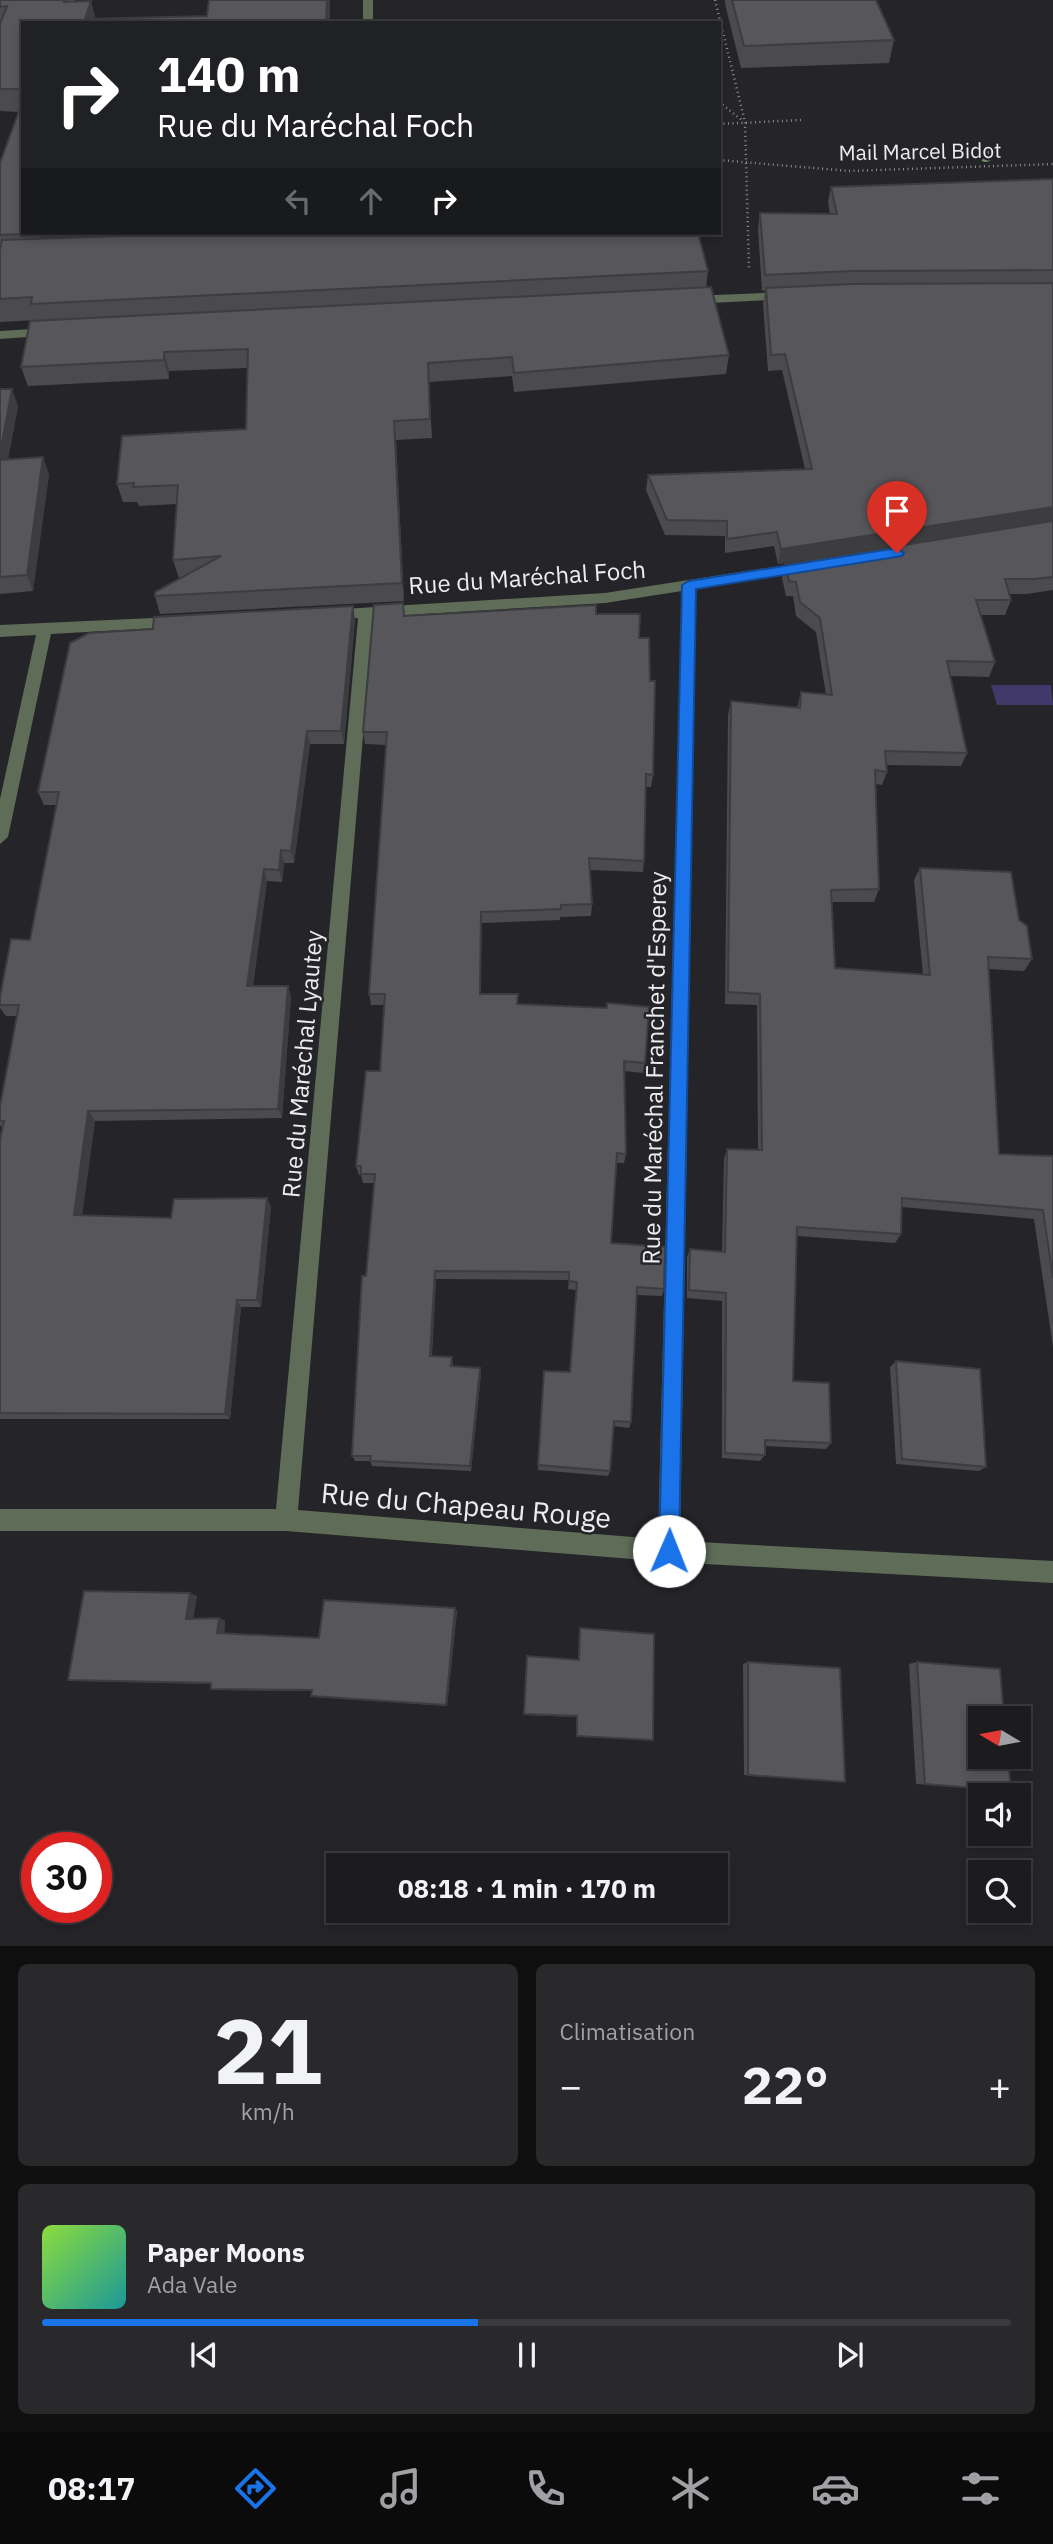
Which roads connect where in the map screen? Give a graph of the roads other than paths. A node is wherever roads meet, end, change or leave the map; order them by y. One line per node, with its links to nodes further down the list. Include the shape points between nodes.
1 (368, 0): 2 (street)
2 (369, 21)
3 (799, 295): 4 (street)
4 (680, 301)
5 (69, 331): 6 (street)
6 (0, 335)
7 (824, 565): 8 (street, Rue du Maréchal Foch)
8 (689, 585): 9 (street, Rue du Maréchal Foch, via 605,598); 17 (street, Rue du Maréchal Franchet d'Esperey)
9 (366, 612): 10 (street, Rue du Maréchal Foch); 16 (street, Rue du Maréchal Lyautey)
10 (312, 615)
11 (192, 621): 12 (street)
12 (44, 629): 13 (street); 14 (street)
13 (0, 631)
14 (0, 837)
15 (0, 1520): 16 (street, Rue du Chapeau Rouge)
16 (286, 1520): 17 (street, Rue du Chapeau Rouge)
17 (669, 1551): 18 (street, Rue du Chapeau Rouge)
18 (1053, 1573)

